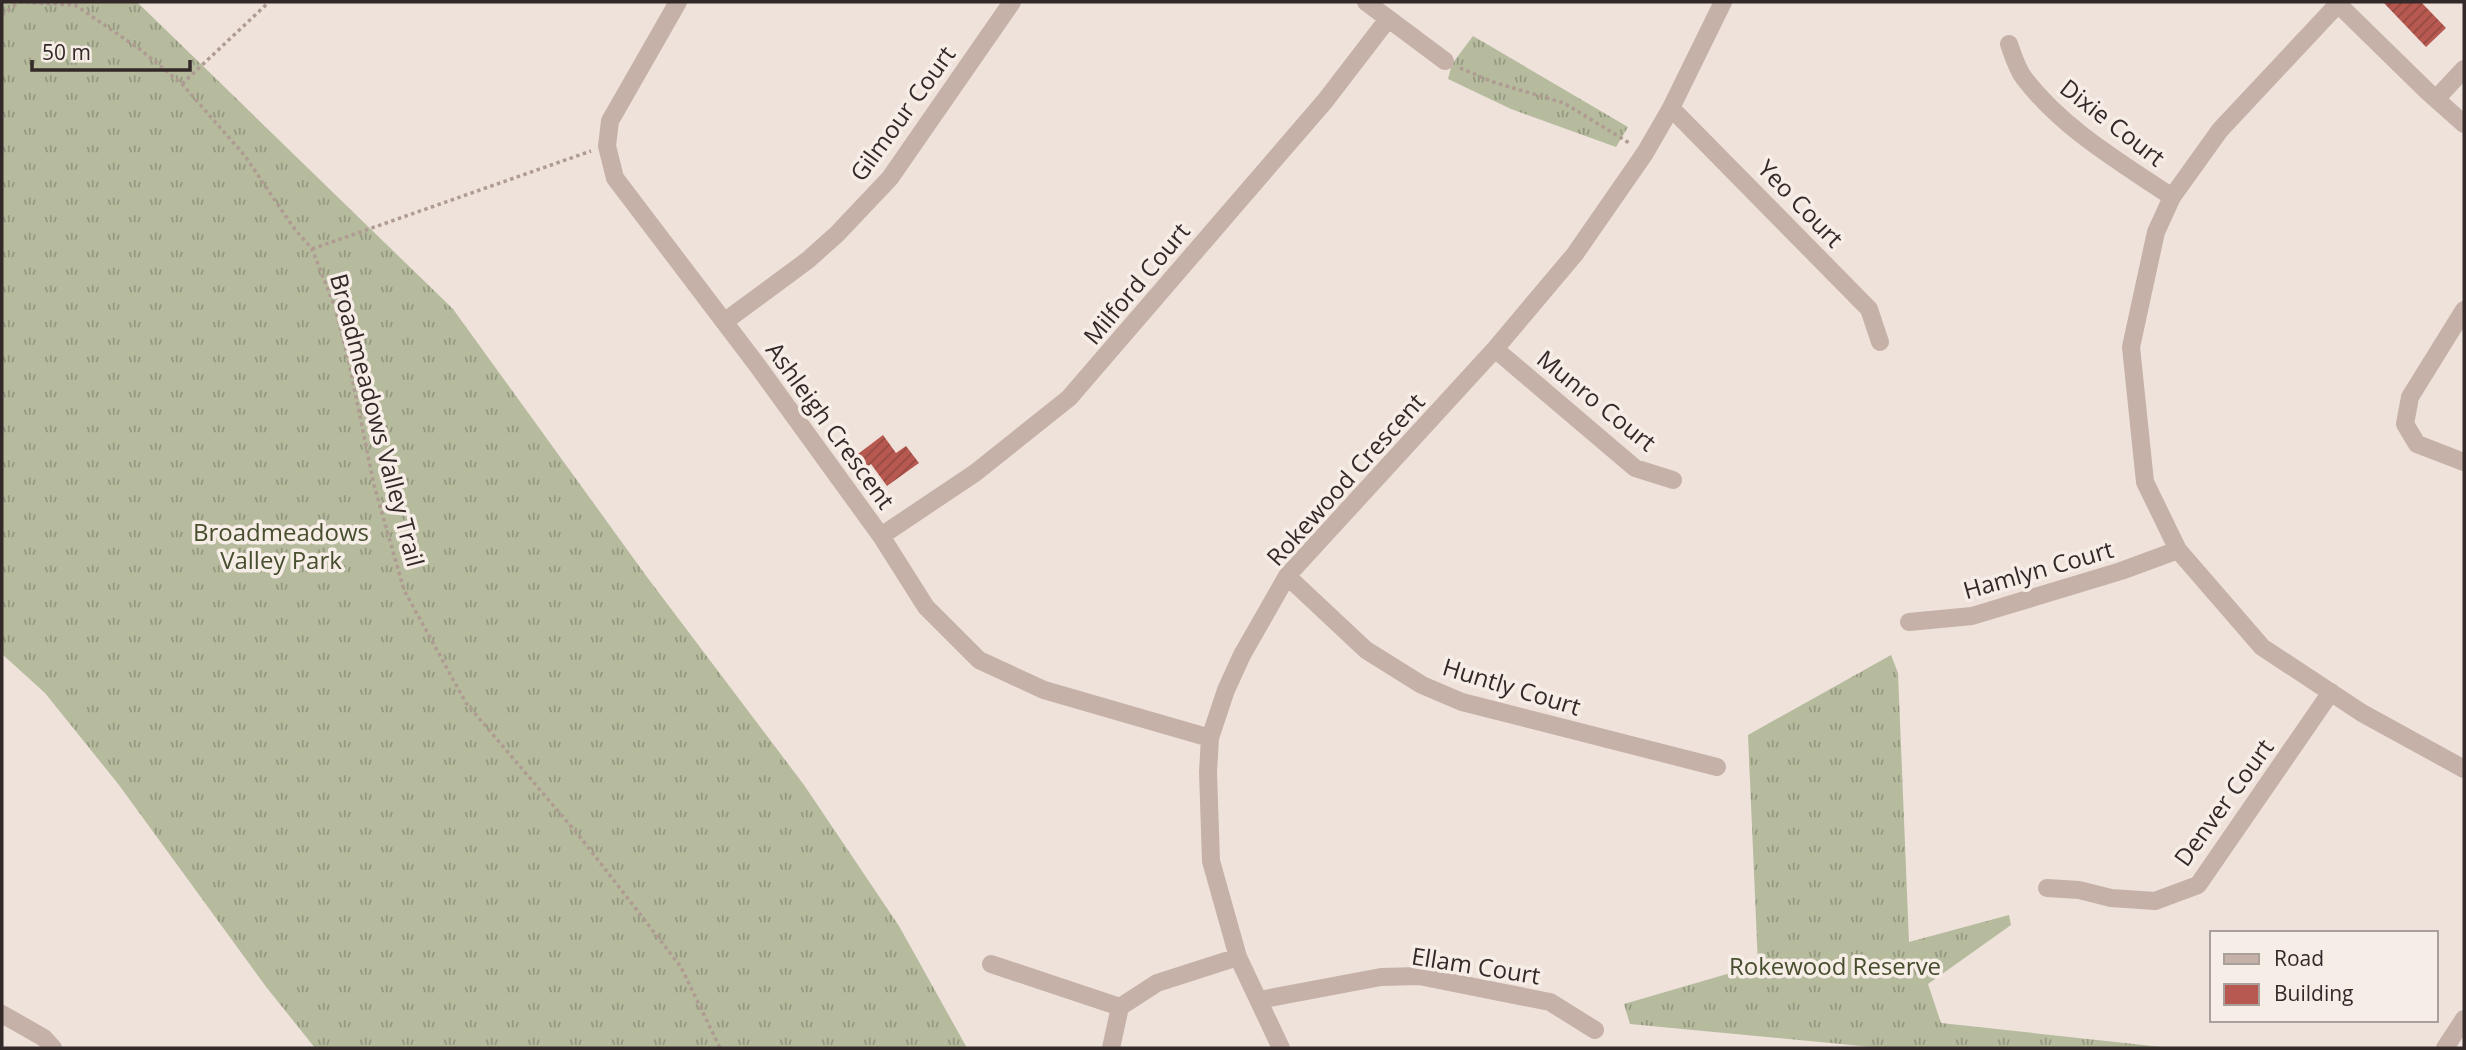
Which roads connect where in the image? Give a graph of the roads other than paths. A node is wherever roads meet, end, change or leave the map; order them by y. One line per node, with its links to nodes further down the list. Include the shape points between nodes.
1 (678, 2): 15 (street, Ashleigh Crescent, via 610,121 607,146 615,178)
2 (1012, 2): 15 (street, Gilmour Court, via 890,178 808,260)
3 (1366, 2): 6 (street)
4 (1723, 2): 11 (street, Rokewood Crescent)
5 (2337, 3): 10 (street); 13 (street, via 2220,130)
6 (1388, 19): 8 (street); 20 (street, Milford Court, via 1325,101 1069,398 975,473)
7 (2009, 44): 13 (street, Dixie Court, via 2023,76 2052,109 2089,141)
8 (1445, 61)
9 (2464, 69): 10 (street)
10 (2436, 99): 12 (street)
11 (1671, 108): 16 (street, Yeo Court, via 1869,309); 17 (street, Rokewood Crescent, via 1575,254)
12 (2464, 124)
13 (2172, 197): 21 (street, via 2156,232 2131,347 2145,482)
14 (2464, 310): 18 (street, via 2410,397 2405,424 2417,444)
15 (724, 322): 20 (street, Ashleigh Crescent)
16 (1880, 342)
17 (1495, 349): 19 (street, Munro Court, via 1635,468); 22 (street, Rokewood Crescent)
18 (2464, 462)
19 (1673, 481)
20 (881, 536): 25 (street, Ashleigh Crescent, via 926,607 979,660 1044,690)
21 (2178, 550): 23 (street, Hamlyn Court, via 1972,616); 24 (street, via 2262,647)
22 (1287, 576): 25 (street, Rokewood Crescent, via 1242,655); 26 (street, Huntly Court, via 1366,650 1432,689 1462,702)
23 (1909, 622)
24 (2331, 692): 27 (street); 28 (street, Denver Court, via 2198,885 2155,901)
25 (1210, 738): 29 (street, Rokewood Crescent, via 1211,861)
26 (1717, 767)
27 (2464, 769)
28 (2047, 888)
29 (1238, 957): 31 (street, Rokewood Crescent); 32 (street, via 1157,983)
30 (990, 964): 32 (street)
31 (1259, 1000): 35 (street, Ellam Court, via 1381,977 1419,976 1550,1002); 38 (street, Rokewood Crescent)
32 (1120, 1006): 37 (street)
33 (2, 1014): 36 (street)
34 (2464, 1019): 39 (street)
35 (1595, 1030)
36 (53, 1048)
37 (1111, 1048)
38 (1281, 1048)
39 (2445, 1048)

